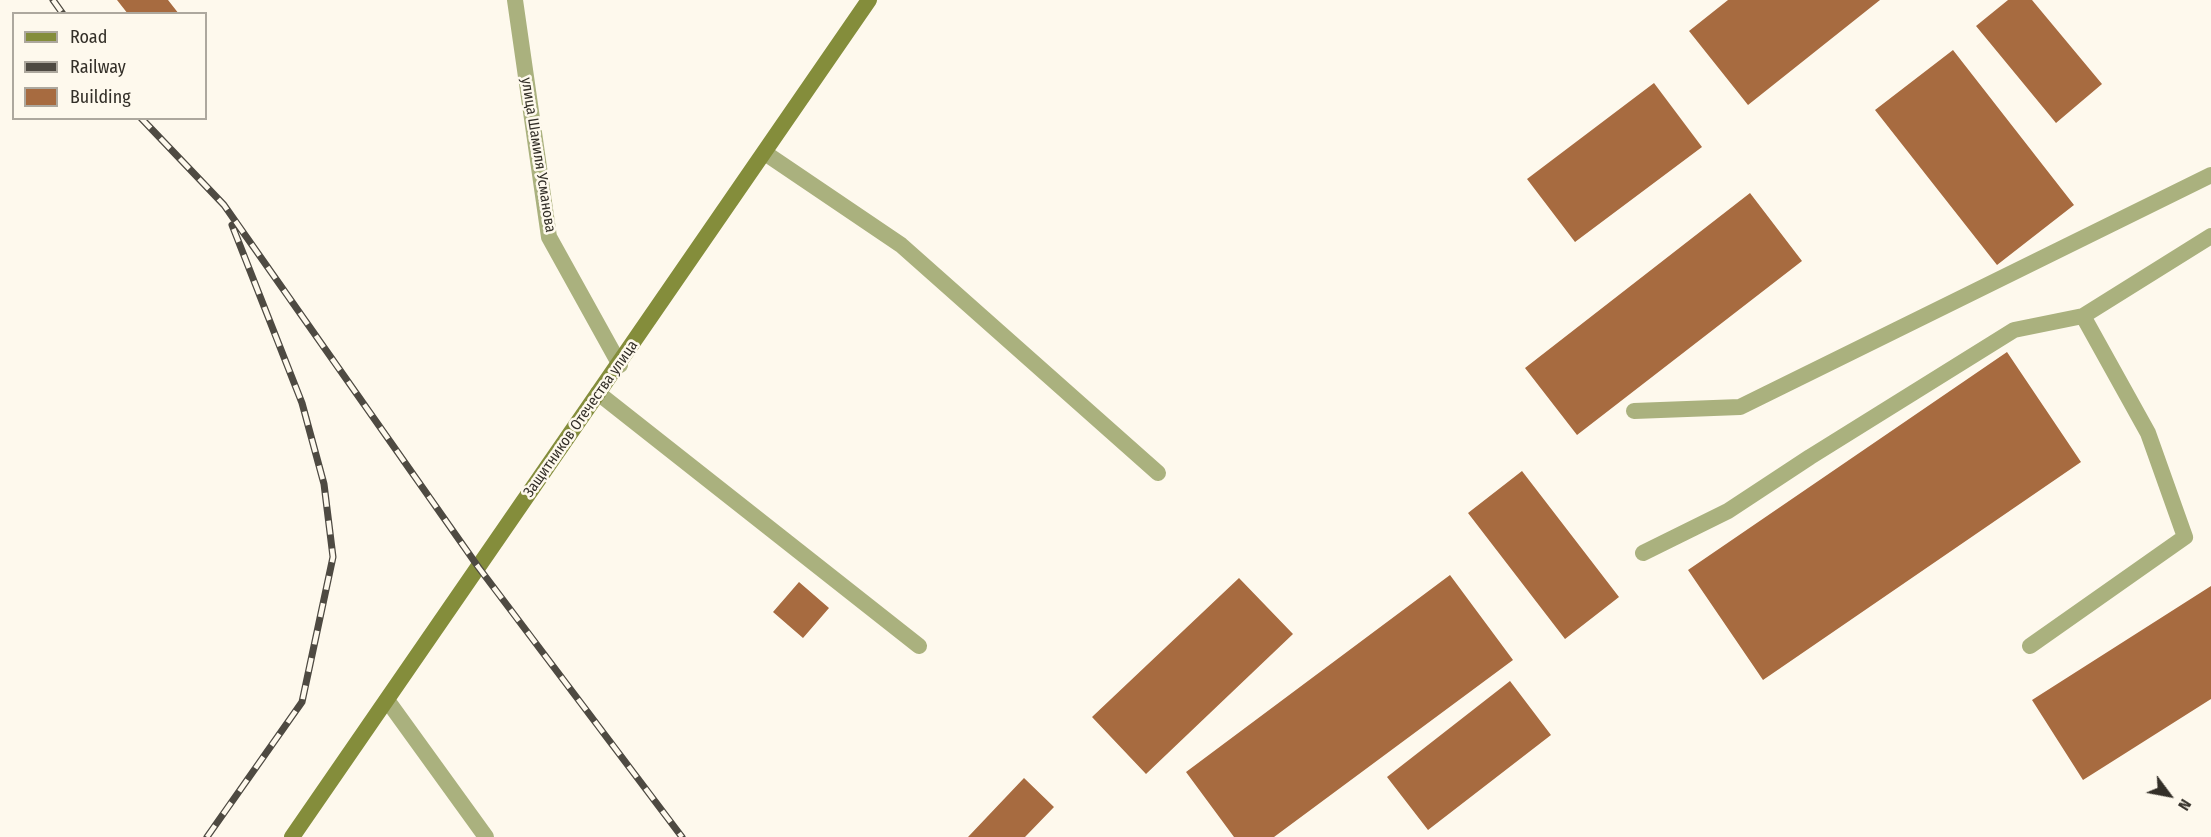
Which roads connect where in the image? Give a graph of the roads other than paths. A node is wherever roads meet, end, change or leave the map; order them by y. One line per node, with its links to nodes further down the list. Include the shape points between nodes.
1 (515, 0): 7 (street, улица Шамиля Усманова, via 549,237)
2 (869, 0): 3 (main road, Защитников Отечества улица)
3 (765, 153): 7 (main road, Защитников Отечества улица); 10 (street, via 901,245)
4 (2211, 175): 9 (street, via 1740,406)
5 (2211, 236): 6 (street)
6 (2083, 316): 11 (street, via 2014,330 1728,511); 13 (street, via 2148,433 2185,537)
7 (620, 365): 8 (main road, Защитников Отечества улица)
8 (598, 393): 12 (street); 14 (main road, Защитников Отечества улица)
9 (1634, 411)
10 (1158, 473)
11 (1643, 552)
12 (919, 646)
13 (2030, 646)
14 (387, 700): 15 (main road, Защитников Отечества улица); 16 (street)
15 (292, 837)
16 (486, 837)

